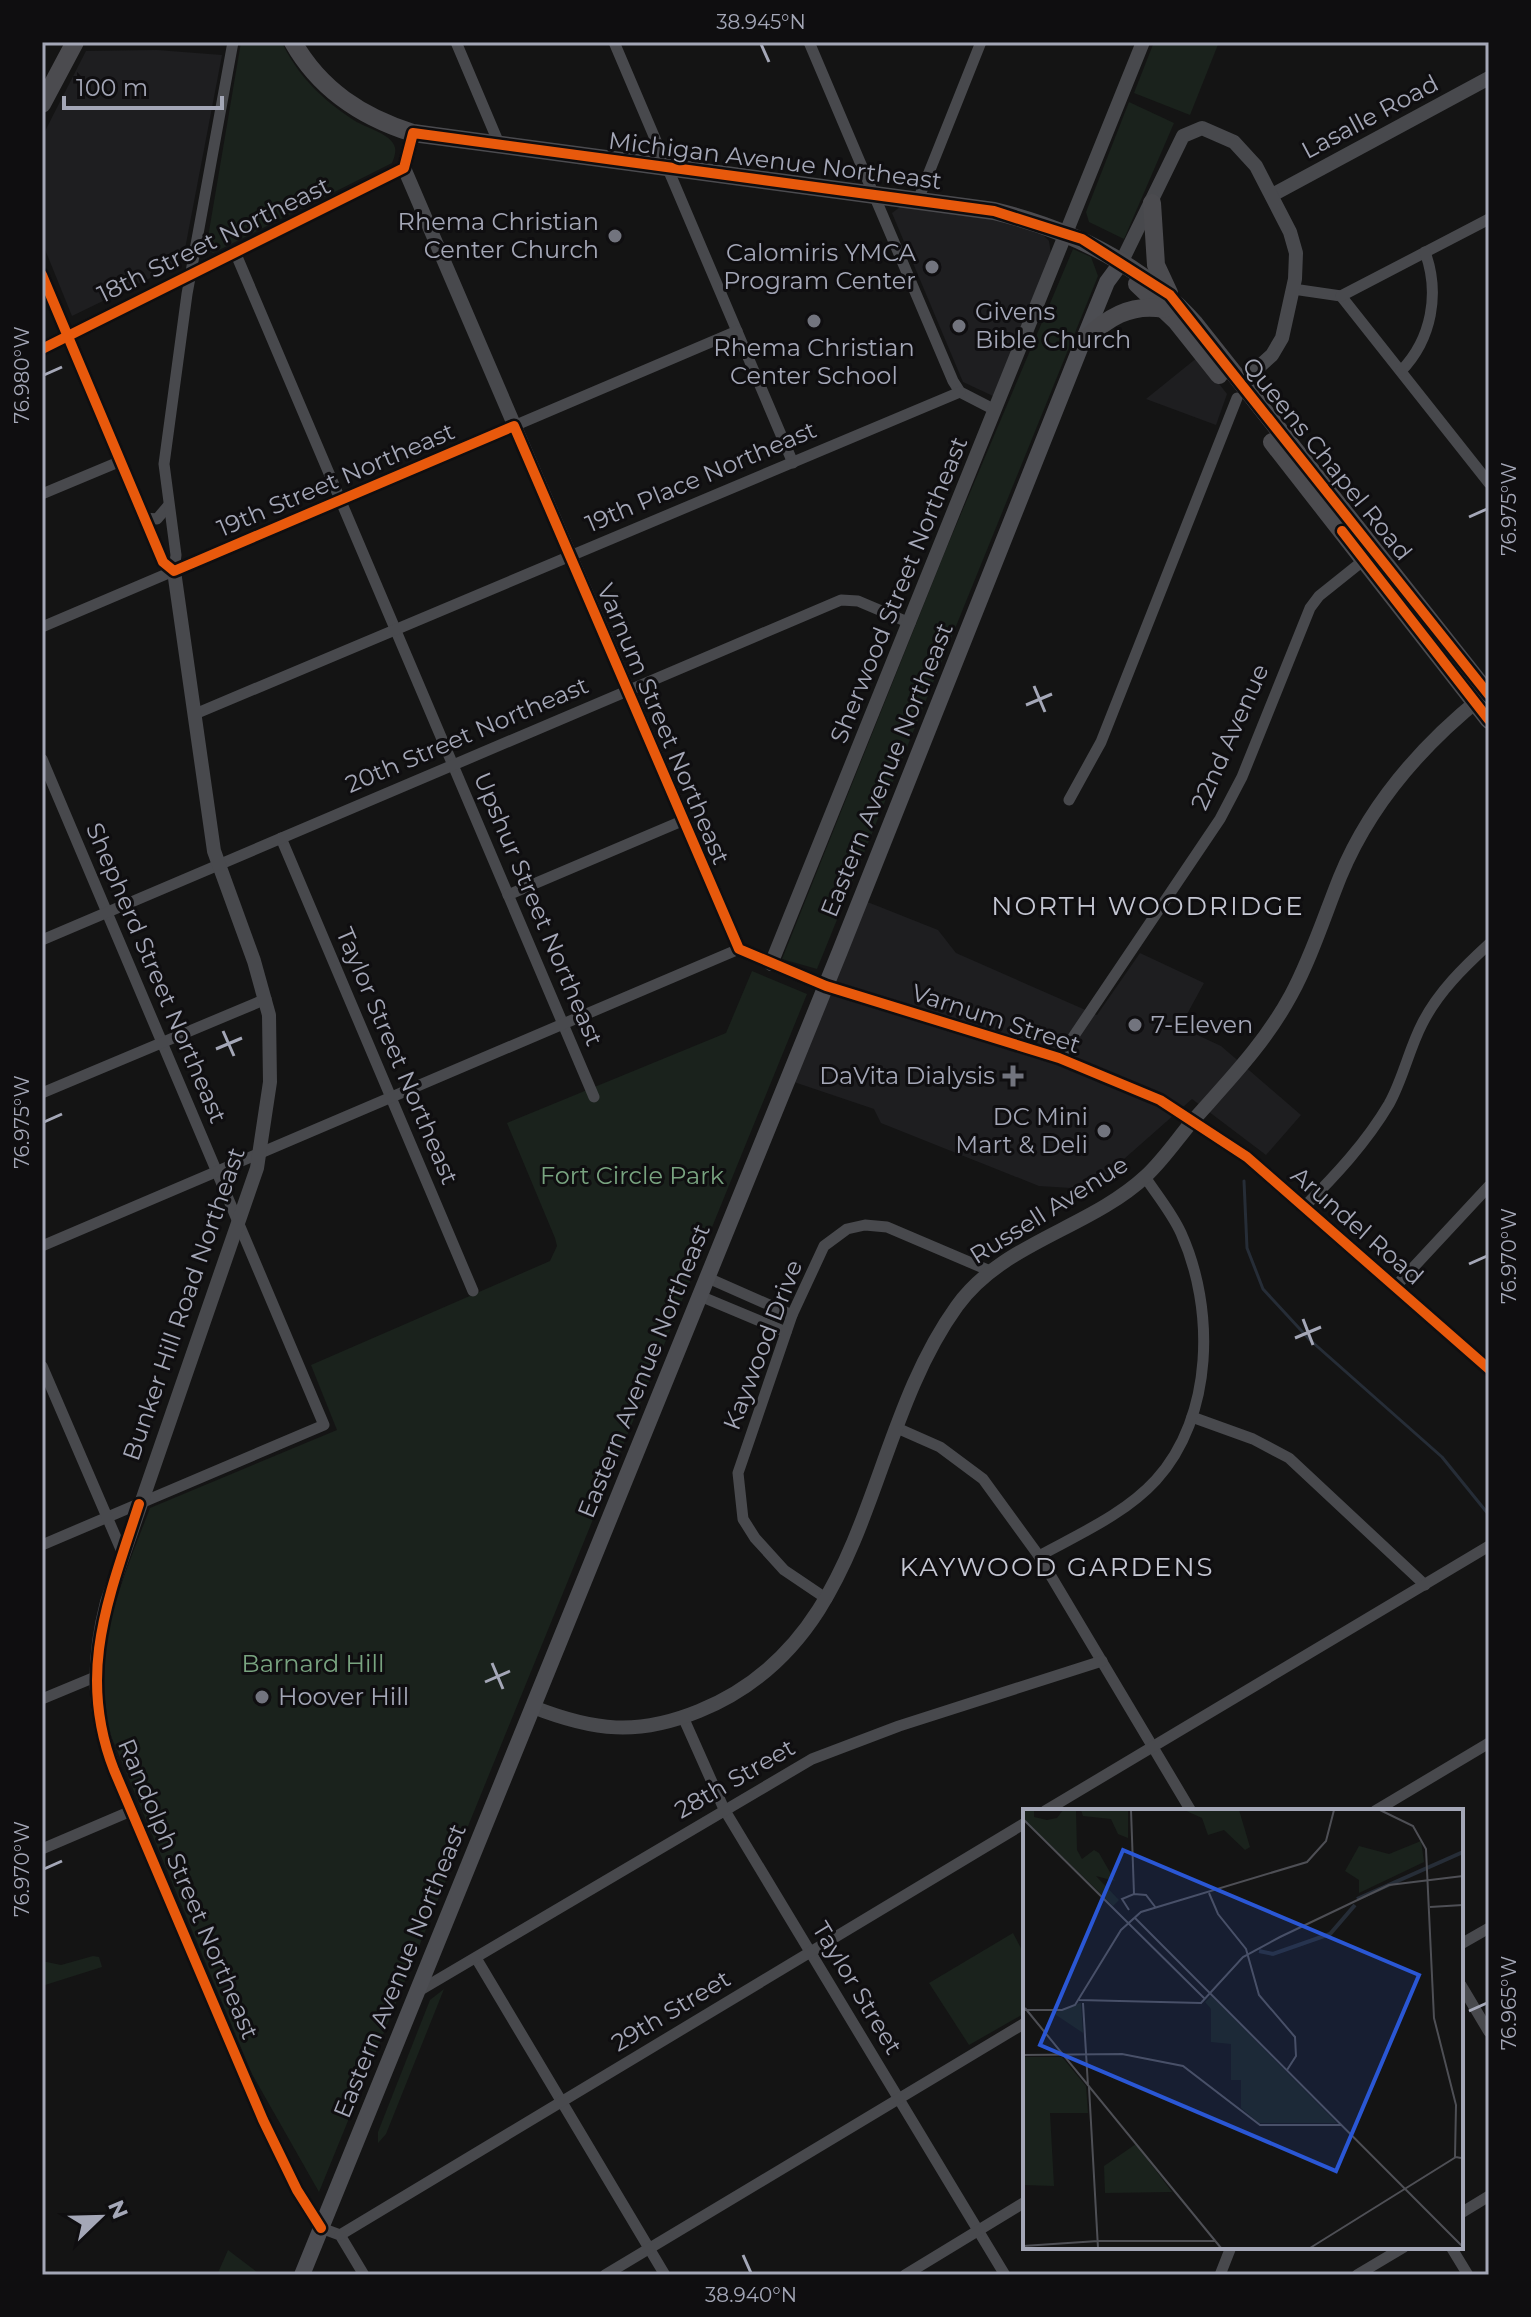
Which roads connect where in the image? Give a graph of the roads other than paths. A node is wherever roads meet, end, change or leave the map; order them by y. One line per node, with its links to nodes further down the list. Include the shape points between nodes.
1 (75, 42): 10 (main road)
2 (233, 42): 24 (street, Bunker Hill Road Northeast)
3 (293, 42): 11 (main road, Michigan Avenue Northeast, via 343,101)
4 (456, 42): 12 (street)
5 (614, 42): 13 (street)
6 (809, 42): 15 (street)
7 (981, 42): 17 (street)
8 (1143, 42): 20 (street)
9 (1489, 78): 16 (street, Lasalle Road)
10 (42, 104)
11 (413, 133): 12 (main road, Michigan Avenue Northeast); 14 (street)
12 (500, 146): 13 (main road, Michigan Avenue Northeast)
13 (667, 167): 15 (main road, Michigan Avenue Northeast); 29 (street)
14 (404, 168): 21 (street, 18th Street Northeast); 37 (street, Varnum Street Northeast)
15 (873, 194): 17 (main road, Michigan Avenue Northeast); 35 (street)
16 (1272, 195): 18 (street, via 1246,153 1202,128 1189,131 1176,147); 26 (street, via 1294,243)
17 (918, 200): 20 (main road, Michigan Avenue Northeast, via 994,211)
18 (1152, 203): 23 (street); 28 (main road, via 1156,265)
19 (1489, 219): 22 (street)
20 (1067, 232): 23 (main road, Michigan Avenue Northeast); 36 (street, Sherwood Street Northeast)
21 (235, 252): 24 (street, 18th Street Northeast); 42 (street, Upshur Street Northeast)
22 (1425, 252): 27 (street); 33 (street, via 1432,271 1432,314 1419,348)
23 (1121, 263): 28 (main road, Queens Chapel Road); 31 (main road, Eastern Avenue Northeast, via 1107,282)
24 (192, 274): 30 (street, 18th Street Northeast); 43 (street, Bunker Hill Road Northeast, via 164,464)
25 (42, 275): 30 (street)
26 (1293, 289): 27 (street); 34 (street, via 1278,348)
27 (1341, 296): 33 (street)
28 (1167, 302): 31 (main road, via 1135,307 1104,321); 34 (main road, Queens Chapel Road)
29 (737, 331): 37 (street, 19th Street Northeast); 39 (street)
30 (68, 336): 32 (street, 18th Street Northeast); 38 (street)
31 (1083, 341): 67 (main road, Eastern Avenue Northeast)
32 (42, 349)
33 (1401, 371): 40 (street)
34 (1239, 390): 46 (main road, Queens Chapel Road); 52 (main road, Queens Chapel Road); 57 (street, via 1101,742)
35 (960, 392): 36 (street); 39 (street, 19th Place Northeast)
36 (995, 410): 48 (street, Sherwood Street Northeast)
37 (514, 426): 42 (street, 19th Street Northeast); 45 (street, Varnum Street Northeast)
38 (121, 461): 41 (street); 44 (street)
39 (793, 463): 45 (street, 19th Place Northeast)
40 (1487, 477)
41 (42, 494)
42 (341, 500): 47 (street, 19th Street Northeast); 50 (street, Upshur Street Northeast)
43 (168, 506): 44 (street, via 157,519); 47 (street, Bunker Hill Road Northeast)
44 (145, 518): 47 (street, via 163,562)
45 (570, 557): 50 (street, 19th Place Northeast); 51 (street, Varnum Street Northeast)
46 (1364, 560): 52 (main road, Queens Chapel Road); 71 (street, 22nd Avenue, via 1310,608 1220,819)
47 (174, 571): 49 (street, 19th Street Northeast); 53 (street, Bunker Hill Road Northeast)
48 (910, 623): 51 (street, 20th Street Northeast, via 854,599 841,600); 66 (street, Sherwood Street Northeast)
49 (42, 627)
50 (396, 630): 53 (street, 19th Place Northeast); 56 (street, Upshur Street Northeast)
51 (627, 691): 56 (street, 20th Street Northeast); 58 (street, Varnum Street Northeast)
52 (1485, 696): 54 (main road, Queens Chapel Road); 75 (street, Russell Avenue, via 1424,748 1372,814 1292,993 1265,1038)
53 (195, 714): 60 (street, Bunker Hill Road Northeast)
54 (1489, 720)
55 (42, 759): 62 (street, Shepherd Street Northeast)
56 (453, 765): 59 (street, 20th Street Northeast); 61 (street, Upshur Street Northeast)
57 (1069, 800)
58 (682, 821): 61 (street); 65 (street, Varnum Street Northeast)
59 (281, 838): 60 (street, 20th Street Northeast); 74 (street, Taylor Street Northeast)
60 (218, 865): 62 (street, 20th Street Northeast); 68 (street, Bunker Hill Road Northeast)
61 (508, 895): 69 (street, Upshur Street Northeast)
62 (107, 913): 63 (street, 20th Street Northeast); 70 (street, Shepherd Street Northeast)
63 (42, 940)
64 (1489, 944): 80 (street, via 1453,979 1422,1024 1391,1100 1372,1130)
65 (739, 949): 66 (street); 69 (street)
66 (771, 964): 67 (street)
67 (826, 986): 71 (street, Varnum Street); 84 (main road, Eastern Avenue Northeast)
68 (266, 999): 70 (street); 76 (street, Bunker Hill Road Northeast, via 271,1053)
69 (563, 1024): 73 (street, Upshur Street Northeast); 74 (street)
70 (162, 1042): 72 (street); 77 (street, Shepherd Street Northeast)
71 (1059, 1058): 75 (street, Varnum Street, via 1160,1100)
72 (42, 1093)
73 (594, 1097)
74 (391, 1098): 76 (street); 86 (street, Taylor Street Northeast)
75 (1193, 1121): 78 (street, Russell Avenue); 80 (street, Arundel Road, via 1247,1157)
76 (260, 1153): 77 (street); 81 (street, Bunker Hill Road Northeast)
77 (216, 1172): 81 (street, Shepherd Street Northeast); 82 (street)
78 (1145, 1177): 83 (street, Russell Avenue, via 1103,1207); 92 (street, via 1180,1232 1199,1283 1204,1320)
79 (1489, 1186): 85 (street)
80 (1303, 1208): 85 (street, Arundel Road)
81 (238, 1223): 94 (street, Bunker Hill Road Northeast); 94 (street, Shepherd Street Northeast, via 324,1425)
82 (42, 1246)
83 (988, 1270): 88 (street, Kaywood Drive, via 887,1227 847,1229 824,1246); 93 (street, Russell Avenue, via 954,1311 926,1359)
84 (708, 1278): 87 (main road, Eastern Avenue Northeast); 88 (street)
85 (1396, 1286): 91 (street, Arundel Road)
86 (473, 1291)
87 (700, 1296): 89 (street); 105 (main road, Eastern Avenue Northeast)
88 (792, 1315): 89 (street, Kaywood Drive)
89 (786, 1332): 101 (street, Kaywood Drive, via 738,1473 739,1496 743,1519 755,1538 784,1570)
90 (42, 1366): 95 (street)
91 (1489, 1369)
92 (1192, 1417): 99 (street, via 1176,1453 1139,1497); 100 (street, via 1289,1458)
93 (897, 1428): 99 (street, via 940,1447 983,1479); 101 (street, Russell Avenue, via 854,1544)
94 (139, 1504): 95 (street); 98 (street, Randolph Street Northeast)
95 (107, 1517): 96 (street); 98 (street)
96 (42, 1545)
97 (1489, 1546): 100 (street)
98 (123, 1554): 103 (street, Randolph Street Northeast, via 104,1614)
99 (1039, 1556): 102 (street)
100 (1425, 1585): 108 (street)
101 (827, 1599): 106 (street, Russell Avenue, via 810,1626 771,1667 722,1702)
102 (1102, 1661): 108 (street); 109 (street, 28th Street, via 841,1746)
103 (95, 1677): 104 (street); 113 (street, Randolph Street Northeast, via 105,1745)
104 (42, 1699)
105 (533, 1707): 106 (street, Russell Avenue, via 608,1728 653,1728); 121 (main road, Eastern Avenue Northeast)
106 (683, 1717): 109 (street, Taylor Street)
107 (1489, 1743): 112 (street)
108 (1153, 1746): 110 (street); 111 (street)
109 (724, 1809): 118 (street, Taylor Street); 119 (street, 28th Street)
110 (1048, 1809)
111 (1190, 1809)
112 (1378, 1809)
113 (131, 1811): 115 (street); 129 (street, Randolph Street Northeast, via 263,2120)
114 (1023, 1824): 118 (street, 29th Street)
115 (42, 1849)
116 (1489, 1928): 117 (street)
117 (1463, 1943)
118 (810, 1952): 124 (street, Taylor Street); 125 (street, 29th Street)
119 (476, 1958): 121 (street, 28th Street); 125 (street)
120 (1463, 1988): 123 (street)
121 (417, 1992): 129 (main road, Eastern Avenue Northeast)
122 (1023, 2024): 124 (street)
123 (1489, 2032)
124 (899, 2100): 130 (street, Taylor Street); 132 (street)
125 (561, 2103): 131 (street, 29th Street); 132 (street)
126 (1489, 2196): 128 (street)
127 (1023, 2203): 130 (street)
128 (1463, 2212)
129 (321, 2228): 131 (street); 136 (main road, Eastern Avenue Northeast)
130 (978, 2231): 140 (street); 141 (street, Taylor Street)
131 (340, 2235): 137 (street)
132 (649, 2248): 138 (street); 139 (street)
133 (1230, 2249): 142 (street)
134 (1401, 2249): 143 (street)
135 (1452, 2249): 144 (street)
136 (302, 2275)
137 (364, 2275)
138 (605, 2275)
139 (665, 2275)
140 (905, 2275)
141 (1005, 2275)
142 (1220, 2275)
143 (1357, 2275)
144 (1468, 2275)

